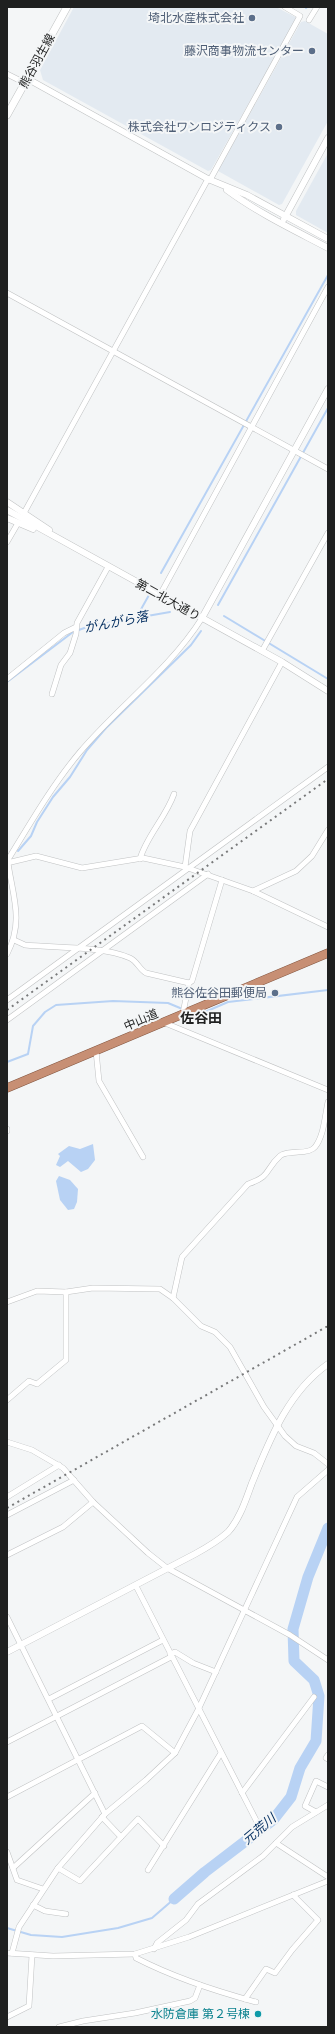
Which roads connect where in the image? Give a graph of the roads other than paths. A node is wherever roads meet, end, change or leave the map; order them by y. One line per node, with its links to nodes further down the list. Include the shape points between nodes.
1 (67, 7): 6 (main road, 熊谷羽生線)
2 (285, 7): 9 (street, via 300,16)
3 (317, 7): 4 (street)
4 (309, 20)
5 (7, 74): 6 (street)
6 (26, 81): 7 (main road, 熊谷羽生線); 9 (street)
7 (7, 115)
8 (328, 138): 11 (street)
9 (209, 179): 10 (street); 17 (street)
10 (221, 185): 11 (street, via 247,195); 12 (street)
11 (285, 216): 12 (street); 13 (street)
12 (281, 224): 14 (street)
13 (328, 240)
14 (328, 248)
15 (328, 287): 19 (street)
16 (7, 293): 17 (street)
17 (113, 352): 19 (street); 24 (street)
18 (328, 388): 20 (street)
19 (249, 427): 20 (street); 32 (street)
20 (296, 452): 21 (street); 33 (street)
21 (328, 469)
22 (7, 502): 24 (street)
23 (7, 510): 29 (street, 第二北大通り)
24 (24, 513): 30 (street)
25 (7, 518): 26 (street)
26 (18, 522): 28 (street); 29 (street)
27 (328, 533): 35 (street)
28 (7, 542)
29 (64, 543): 30 (street, 第二北大通り)
30 (100, 562): 31 (street, 第二北大通り)
31 (108, 567): 32 (street, 第二北大通り); 34 (street)
32 (160, 595): 33 (street, 第二北大通り)
33 (202, 618): 35 (street, 第二北大通り); 44 (street, via 189,639 79,753 32,821)
34 (76, 627): 37 (street, via 64,633); 39 (street, via 68,658 61,665)
35 (262, 651): 36 (street, 第二北大通り)
36 (282, 662): 38 (street, 第二北大通り); 45 (street, via 190,831)
37 (7, 678)
38 (328, 691)
39 (52, 694)
40 (328, 767): 45 (street)
41 (174, 794): 43 (street, via 168,810)
42 (328, 830): 48 (street, via 312,856 300,868)
43 (140, 859): 44 (street, via 82,868 36,856); 45 (street)
44 (7, 863): 50 (street, via 17,916)
45 (187, 868): 46 (street); 51 (street)
46 (208, 874): 47 (street); 52 (street)
47 (222, 880): 48 (street); 55 (street, via 201,954 192,981)
48 (253, 891): 49 (street)
49 (328, 927)
50 (14, 940): 51 (street, via 25,945); 54 (street)
51 (76, 949): 52 (street); 56 (street)
52 (103, 950): 55 (street, via 132,959 146,973); 58 (street)
53 (328, 953): 57 (highway, 中山道)
54 (7, 954)
55 (189, 983): 57 (street)
56 (7, 1000)
57 (183, 1013): 59 (highway, 中山道)
58 (7, 1020)
59 (165, 1023): 60 (highway, 中山道); 62 (street)
60 (96, 1051): 61 (highway, 中山道); 64 (street, via 99,1081)
61 (7, 1088)
62 (328, 1090)
63 (328, 1102): 66 (street, via 315,1148 279,1156 266,1174 258,1181 248,1184 182,1257)
64 (143, 1157)
65 (66, 1292): 66 (street, via 93,1288 152,1288 160,1289); 67 (street, via 37,1291); 69 (street, via 66,1360 37,1384 29,1381)
66 (173, 1298): 70 (street, via 201,1326 215,1332 230,1347 264,1407)
67 (7, 1302)
68 (328, 1364): 70 (street, via 315,1373 298,1392)
69 (7, 1400)
70 (278, 1424): 72 (street, via 285,1436 296,1446 314,1453); 80 (street, via 240,1511 228,1531 210,1546)
71 (7, 1442): 73 (street, via 32,1450)
72 (328, 1464)
73 (59, 1466): 75 (street); 76 (street)
74 (328, 1470): 82 (street, via 297,1497)
75 (74, 1480): 77 (street); 78 (street)
76 (7, 1497)
77 (92, 1502): 79 (street, via 63,1527); 80 (street)
78 (7, 1515)
79 (7, 1554)
80 (167, 1568): 81 (street); 82 (street)
81 (136, 1586): 84 (street); 85 (street)
82 (244, 1610): 88 (street, via 290,1634); 89 (street)
83 (7, 1617): 85 (street)
84 (163, 1640): 87 (street); 91 (street)
85 (21, 1645): 86 (street); 91 (street)
86 (7, 1652)
87 (171, 1656): 89 (street, via 175,1652); 92 (street); 93 (street)
88 (328, 1660)
89 (216, 1672): 92 (street)
90 (314, 1697): 102 (street)
91 (49, 1699): 93 (street)
92 (198, 1710): 95 (street); 96 (street)
93 (57, 1716): 94 (street); 99 (street)
94 (7, 1742)
95 (175, 1753): 99 (street, via 142,1726); 106 (street)
96 (221, 1753): 102 (street); 110 (street)
97 (328, 1755): 98 (street)
98 (328, 1759)
99 (79, 1761): 101 (street); 103 (street)
100 (328, 1787): 105 (street, via 316,1782 305,1806)
101 (95, 1793): 106 (street); 112 (street)
102 (242, 1793): 107 (street)
103 (7, 1797)
104 (328, 1805): 105 (street)
105 (316, 1812): 109 (street, via 292,1827)
106 (104, 1815): 108 (street); 113 (street)
107 (258, 1824)
108 (121, 1837): 110 (street, via 138,1819); 113 (street, via 80,1881)
109 (276, 1844): 115 (street); 121 (street, via 198,1904 186,1920 157,1943)
110 (164, 1846): 114 (street)
111 (7, 1852): 112 (street)
112 (13, 1868): 117 (street, via 17,1880)
113 (58, 1868): 117 (street)
114 (148, 1870)
115 (328, 1877)
116 (328, 1881): 118 (street)
117 (43, 1889): 119 (street)
118 (293, 1895): 121 (street); 126 (street, via 318,1920 275,1973 266,1968)
119 (33, 1905): 120 (street, via 45,1911); 122 (street, via 19,1927)
120 (66, 1914)
121 (154, 1949): 123 (street)
122 (10, 1953): 124 (street)
123 (135, 1954): 124 (street); 125 (street, via 136,1958)
124 (32, 1955): 128 (street, via 29,2006)
125 (200, 1985): 126 (street); 129 (street, via 195,1998 190,2001)
126 (245, 1999): 127 (street)
127 (256, 2002)
128 (7, 2017)
129 (59, 2027)

